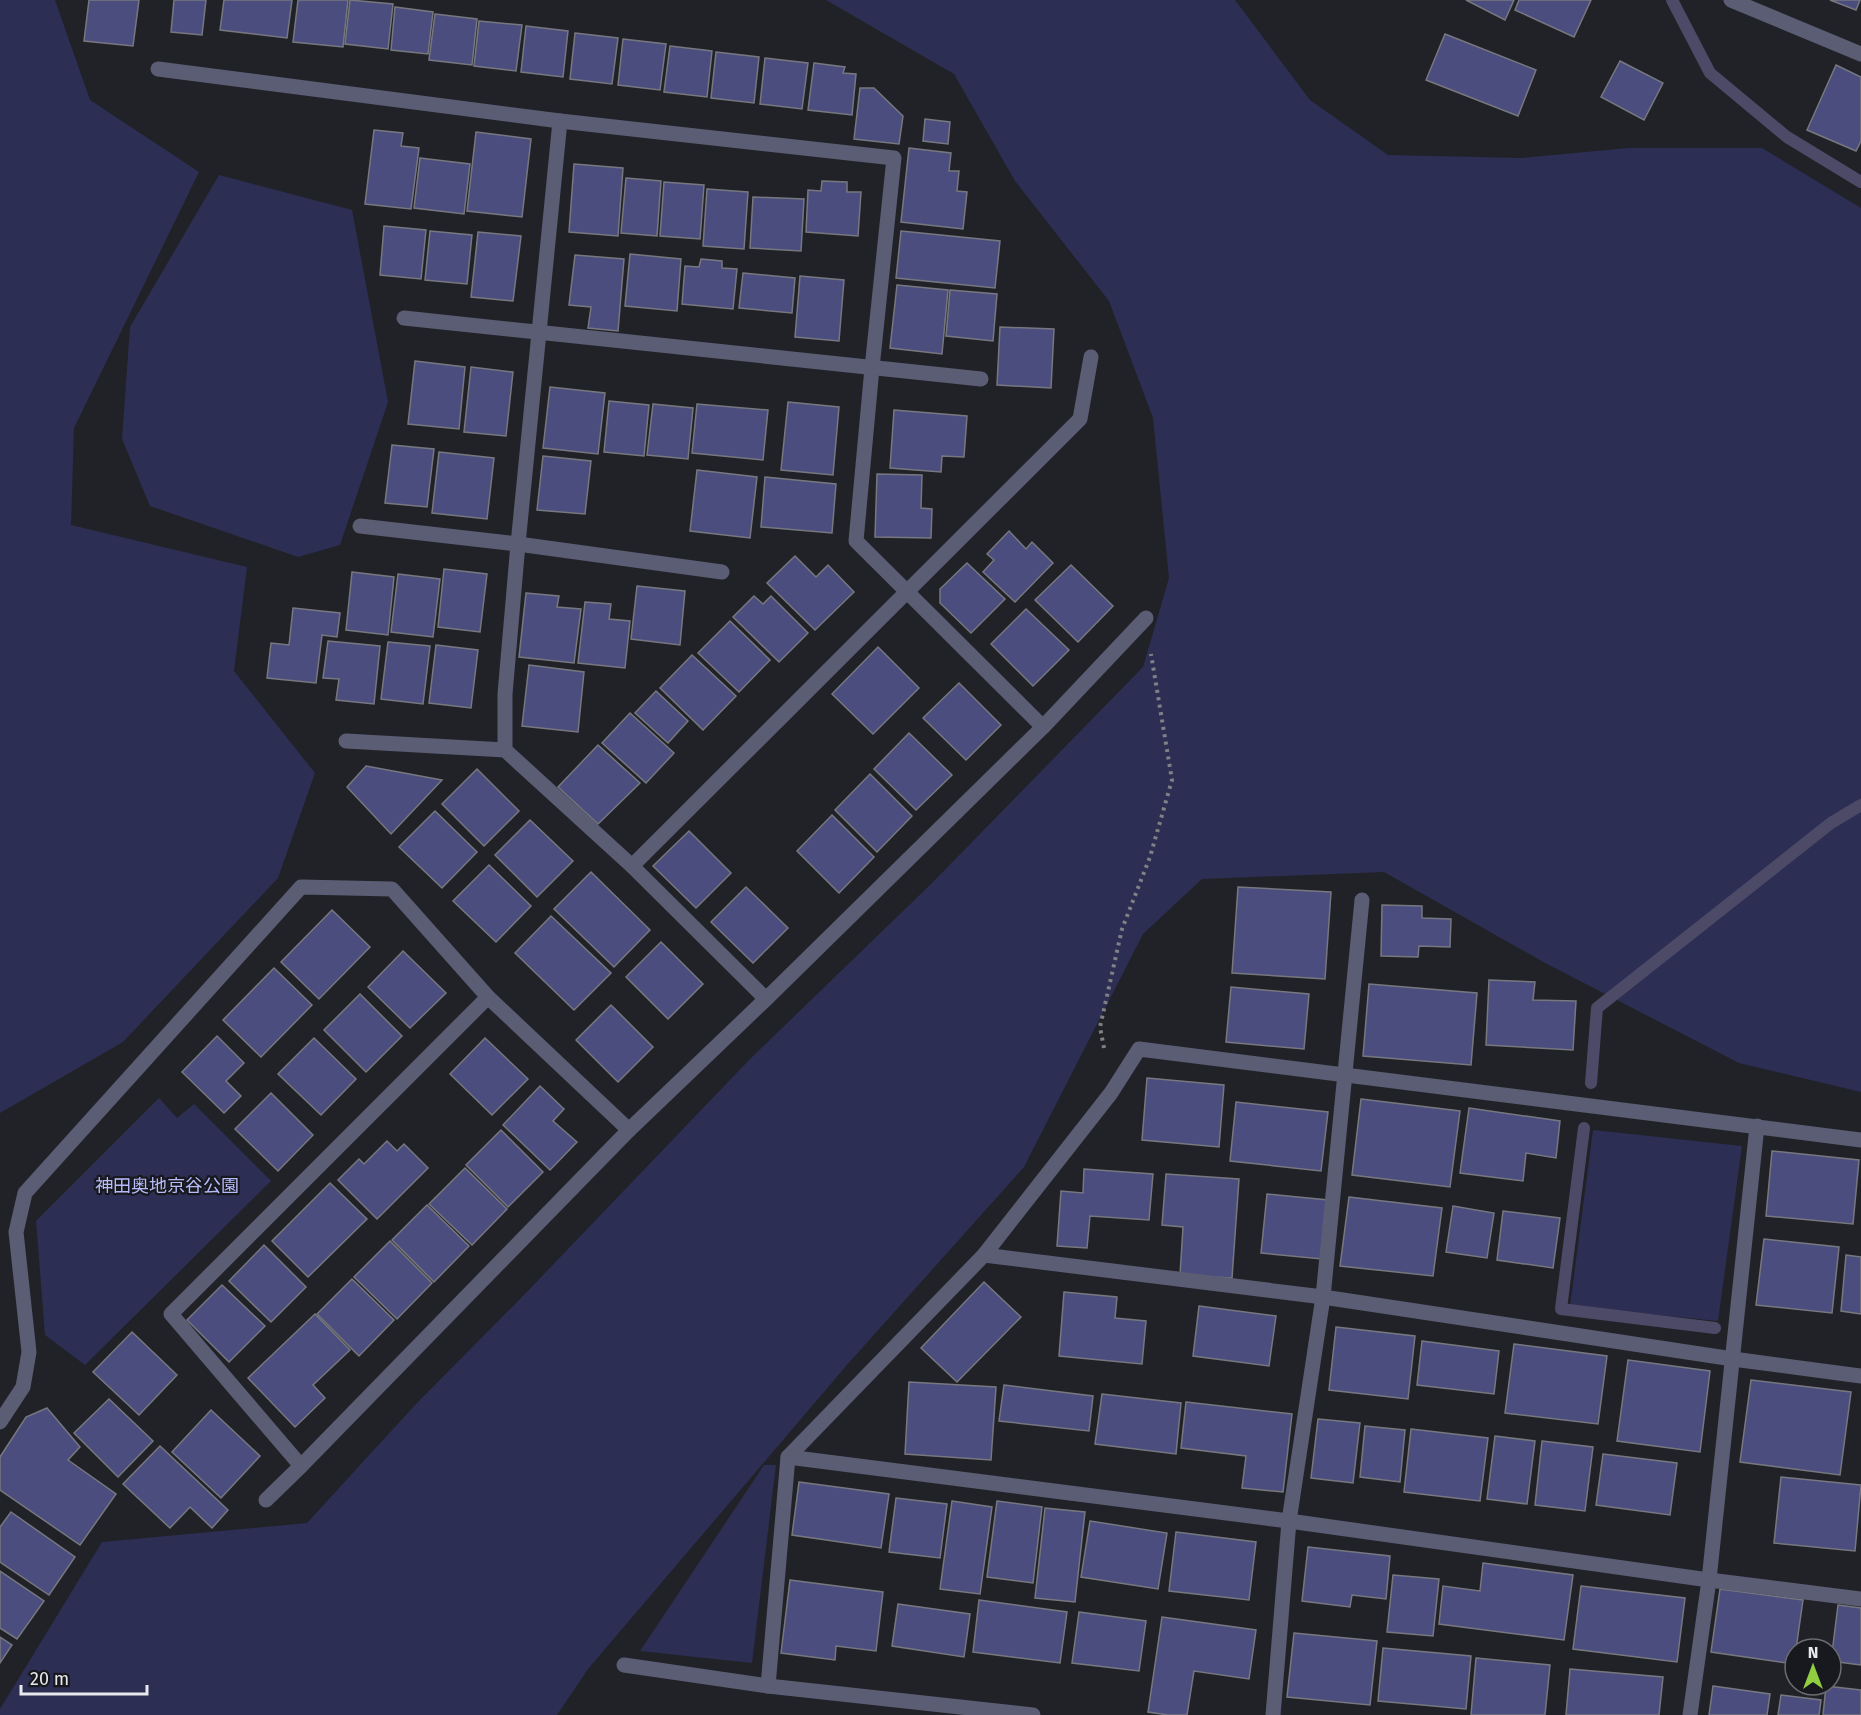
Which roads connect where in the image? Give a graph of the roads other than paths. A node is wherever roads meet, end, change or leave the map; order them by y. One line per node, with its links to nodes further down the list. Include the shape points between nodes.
1 (1731, 0): 2 (street)
2 (1861, 54)
3 (158, 69): 4 (street)
4 (560, 121): 6 (street); 8 (street, via 894,158)
5 (404, 318): 6 (street)
6 (539, 333): 8 (street); 11 (street)
7 (1091, 357): 13 (street, via 1080,419)
8 (872, 368): 9 (street); 13 (street, via 856,541)
9 (981, 379)
10 (360, 526): 11 (street)
11 (518, 544): 12 (street); 17 (street, via 505,694)
12 (722, 572)
13 (907, 592): 15 (street); 18 (street)
14 (1146, 618): 15 (street)
15 (1043, 727): 21 (street)
16 (346, 741): 17 (street)
17 (505, 750): 18 (street)
18 (632, 866): 21 (street)
19 (1362, 900): 22 (street)
20 (488, 997): 24 (street); 30 (street, via 392,889 301,887 25,1192 16,1232 29,1352 23,1387); 32 (street, via 171,1314)
21 (766, 999): 24 (street)
22 (1345, 1075): 23 (street); 26 (street, via 1139,1049 1111,1093); 27 (street)
23 (1757, 1126): 25 (street); 28 (street)
24 (629, 1130): 32 (street)
25 (1861, 1140)
26 (984, 1255): 27 (street); 31 (street)
27 (1323, 1297): 28 (street); 34 (street)
28 (1733, 1359): 29 (street); 35 (street)
29 (1861, 1376)
30 (0, 1422)
31 (788, 1456): 34 (street); 38 (street)
32 (301, 1466): 33 (street)
33 (266, 1500)
34 (1289, 1521): 35 (street); 40 (street)
35 (1709, 1580): 36 (street); 41 (street)
36 (1861, 1599)
37 (624, 1665): 38 (street)
38 (768, 1686): 39 (street)
39 (1033, 1715)
40 (1273, 1715)
41 (1690, 1715)

